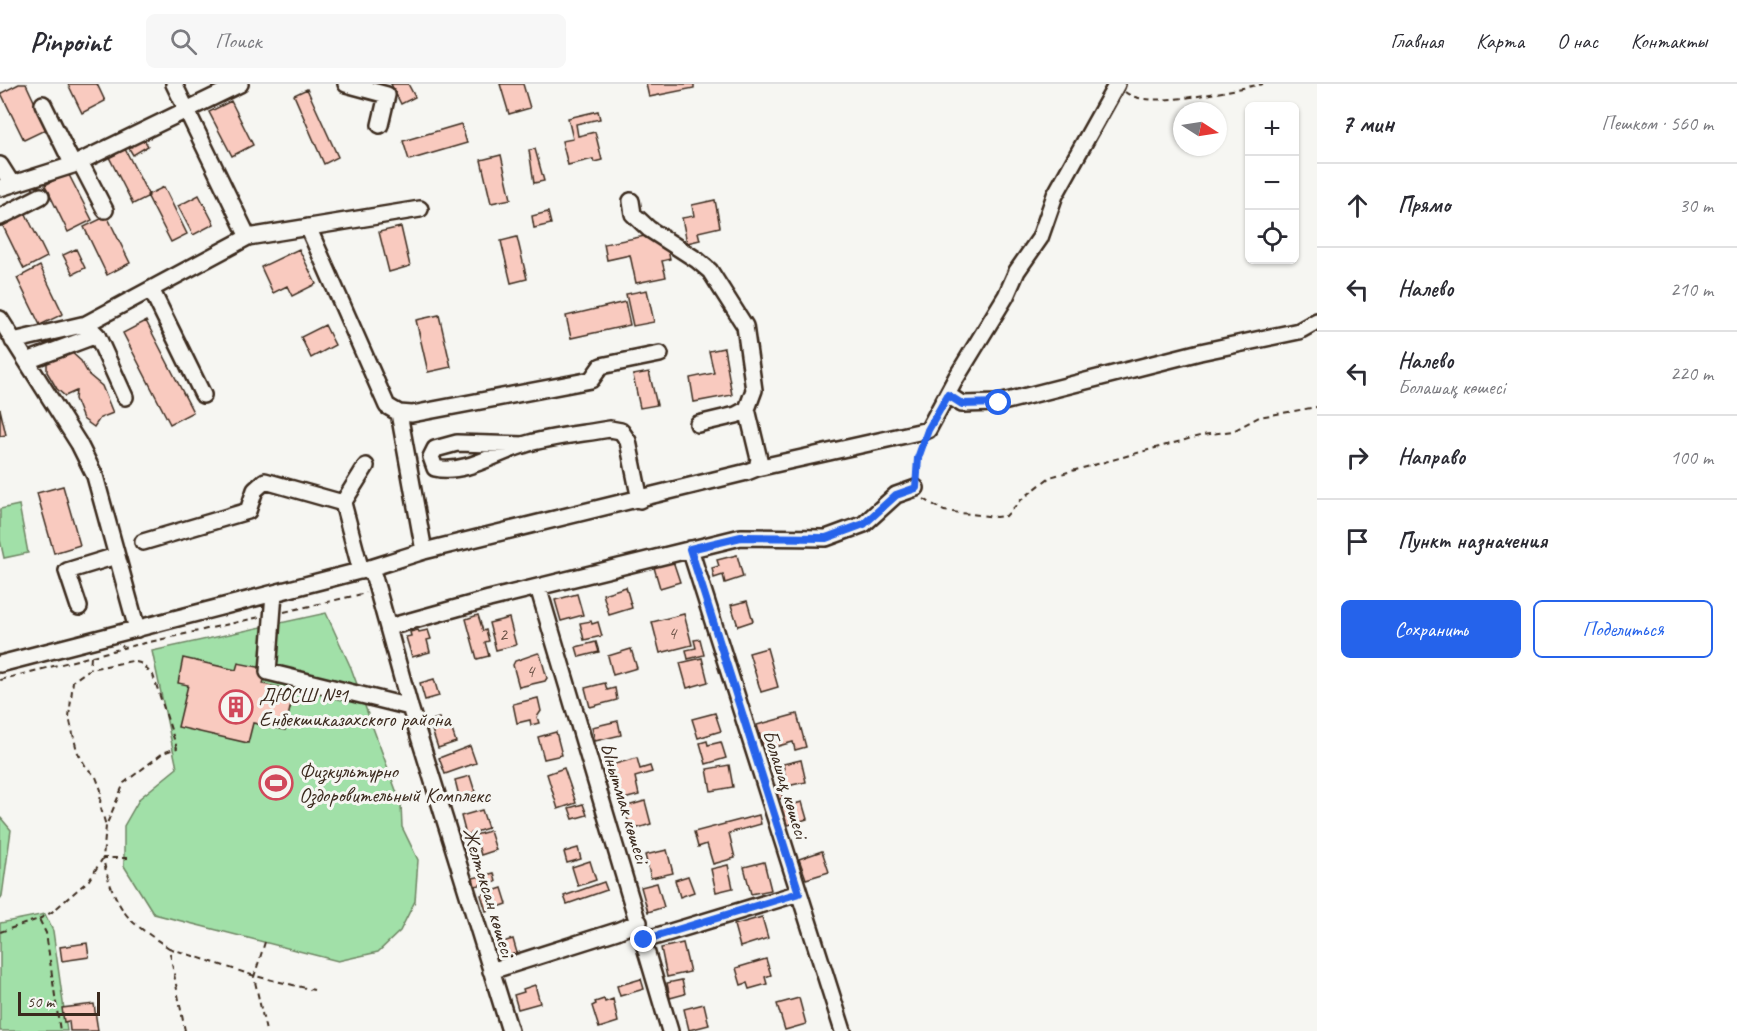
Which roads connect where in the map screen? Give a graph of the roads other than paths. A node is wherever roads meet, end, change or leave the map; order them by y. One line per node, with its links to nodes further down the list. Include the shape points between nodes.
1 (174, 84): 6 (street)
2 (240, 84): 6 (street)
3 (346, 84): 7 (street, via 387,95)
4 (1117, 84): 26 (street, via 1056,195 1040,238)
5 (43, 104): 8 (street)
6 (187, 111): 8 (street); 17 (street)
7 (380, 125)
8 (76, 163): 10 (street); 14 (street)
9 (0, 165): 10 (street)
10 (6, 186)
11 (41, 196): 15 (street)
12 (631, 201): 28 (street, via 633,214 649,229 710,271 745,326 754,390)
13 (420, 209): 16 (street)
14 (105, 210)
15 (0, 217)
16 (308, 227): 17 (street); 29 (street, via 387,406)
17 (248, 237): 18 (street)
18 (151, 289): 21 (street); 25 (street)
19 (0, 320): 22 (street)
20 (1317, 321): 26 (street, via 1299,331 999,403 962,404)
21 (92, 329): 22 (street); 24 (street); 27 (street)
22 (13, 341): 24 (street)
23 (660, 354): 29 (street, via 601,366 591,380 412,414)
24 (27, 361): 40 (street, via 95,476)
25 (203, 395)
26 (948, 395): 33 (street, via 928,430)
27 (125, 397)
28 (747, 410): 30 (street); 33 (street, via 759,459)
29 (399, 413): 39 (street)
30 (698, 424)
31 (524, 445): 31 (street, via 445,470 435,468 430,457 435,449 457,443); 35 (street, via 610,429 621,431 628,441)
32 (366, 466): 36 (street)
33 (757, 468): 35 (street)
34 (916, 488): 38 (street, via 896,495 864,524 826,538 741,537)
35 (640, 500): 39 (street)
36 (344, 503): 37 (street, via 265,481 255,490 248,510); 41 (street, Желтоксан көшесі)
37 (143, 542)
38 (690, 549): 42 (street); 49 (street, Болашақ көшесі)
39 (424, 551): 41 (street)
40 (116, 556): 44 (street, via 67,571); 46 (street)
41 (364, 570): 43 (street); 45 (street, Желтоксан көшесі, via 374,577)
42 (538, 587): 45 (street); 50 (street, Ынытмак көшесі)
43 (274, 593): 46 (street); 48 (street, via 268,672)
44 (79, 608)
45 (389, 627): 48 (street, Желтоксан көшесі)
46 (136, 629): 47 (street, via 121,641)
47 (0, 664)
48 (410, 707): 52 (street, Желтоксан көшесі)
49 (799, 893): 51 (street); 55 (street, Болашақ көшесі)
50 (639, 922): 51 (street, Ынытмак көшесі); 52 (street)
51 (644, 940): 54 (street, Ынытмак көшесі)
52 (491, 971): 53 (street, Желтоксан көшесі)
53 (510, 1031)
54 (670, 1031)
55 (843, 1031)

